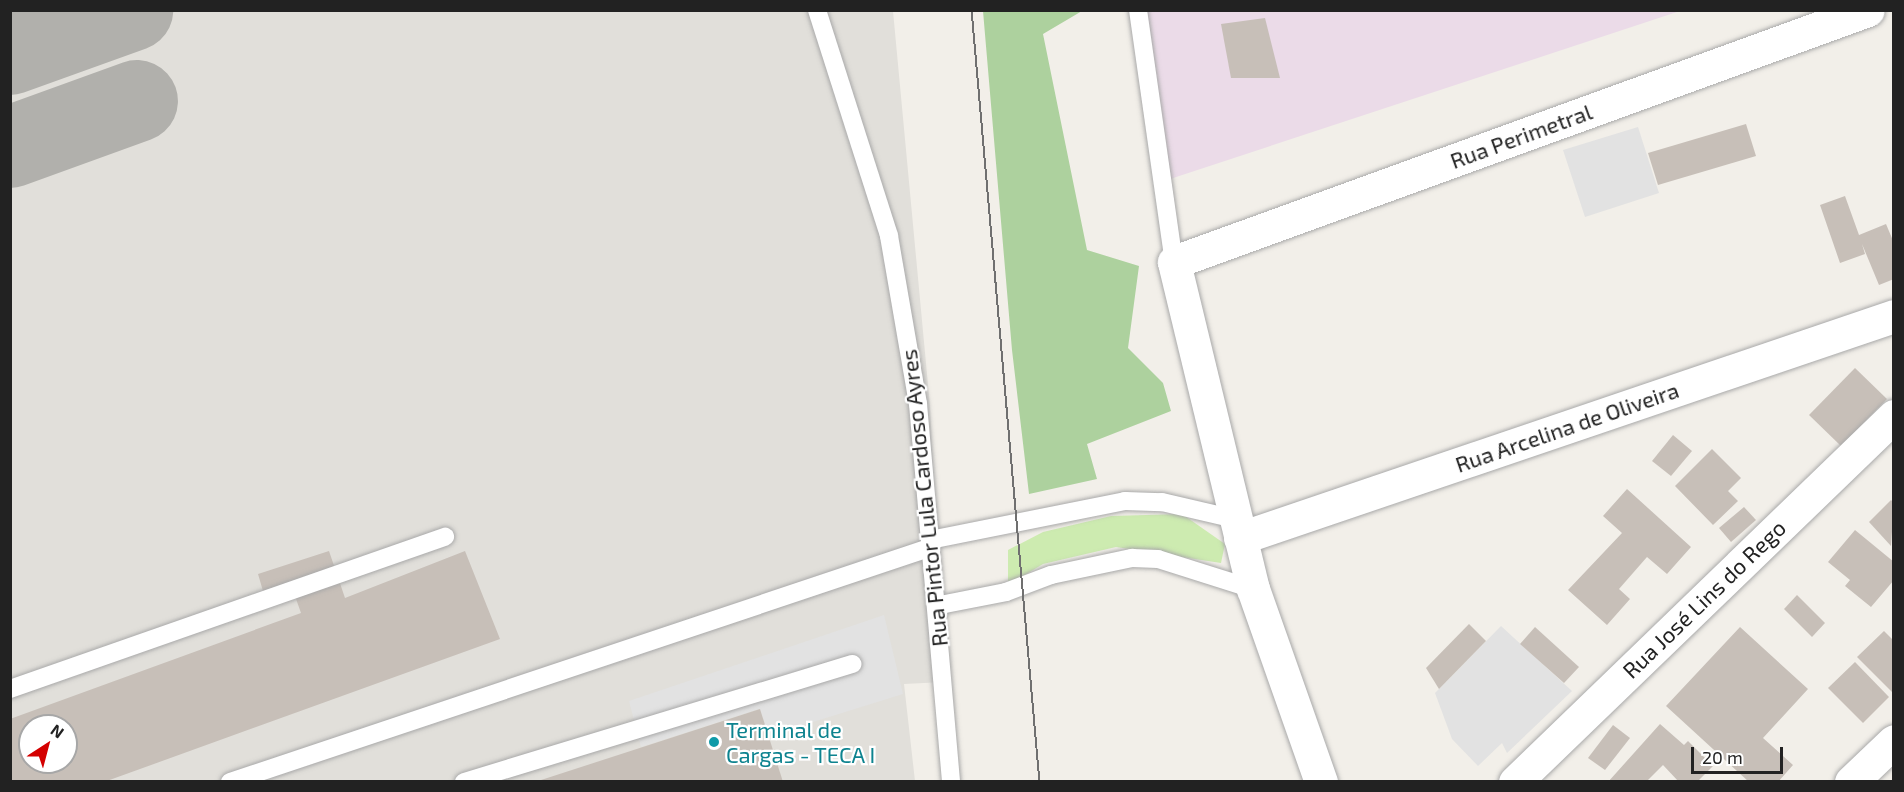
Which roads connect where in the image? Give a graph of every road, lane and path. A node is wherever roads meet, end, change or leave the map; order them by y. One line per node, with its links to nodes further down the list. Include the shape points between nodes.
1 (817, 10): 9 (lane, Rua Pintor Lula Cardoso Ayres, via 889,236 918,404)
2 (1138, 10): 4 (lane)
3 (1868, 10): 4 (street, Rua Perimetral)
4 (1174, 262): 7 (street)
5 (1893, 316): 7 (street, Rua Arcelina de Oliveira)
6 (1893, 416): 20 (street, Rua José Lins do Rego)
7 (1237, 529): 9 (lane, via 1162,502 1125,501 934,539); 10 (street)
8 (445, 537): 13 (lane)
9 (929, 548): 11 (lane, Rua Pintor Lula Cardoso Ayres); 15 (lane)
10 (1253, 589): 11 (lane, via 1158,559 1132,558 1051,575 1006,592 940,605); 19 (street)
11 (938, 616): 18 (lane, Rua Pintor Lula Cardoso Ayres)
12 (852, 664): 17 (lane)
13 (10, 689)
14 (1893, 741): 21 (street)
15 (277, 776): 16 (lane)
16 (230, 782)
17 (464, 782)
18 (951, 782)
19 (1321, 782)
20 (1515, 782)
21 (1851, 782)

